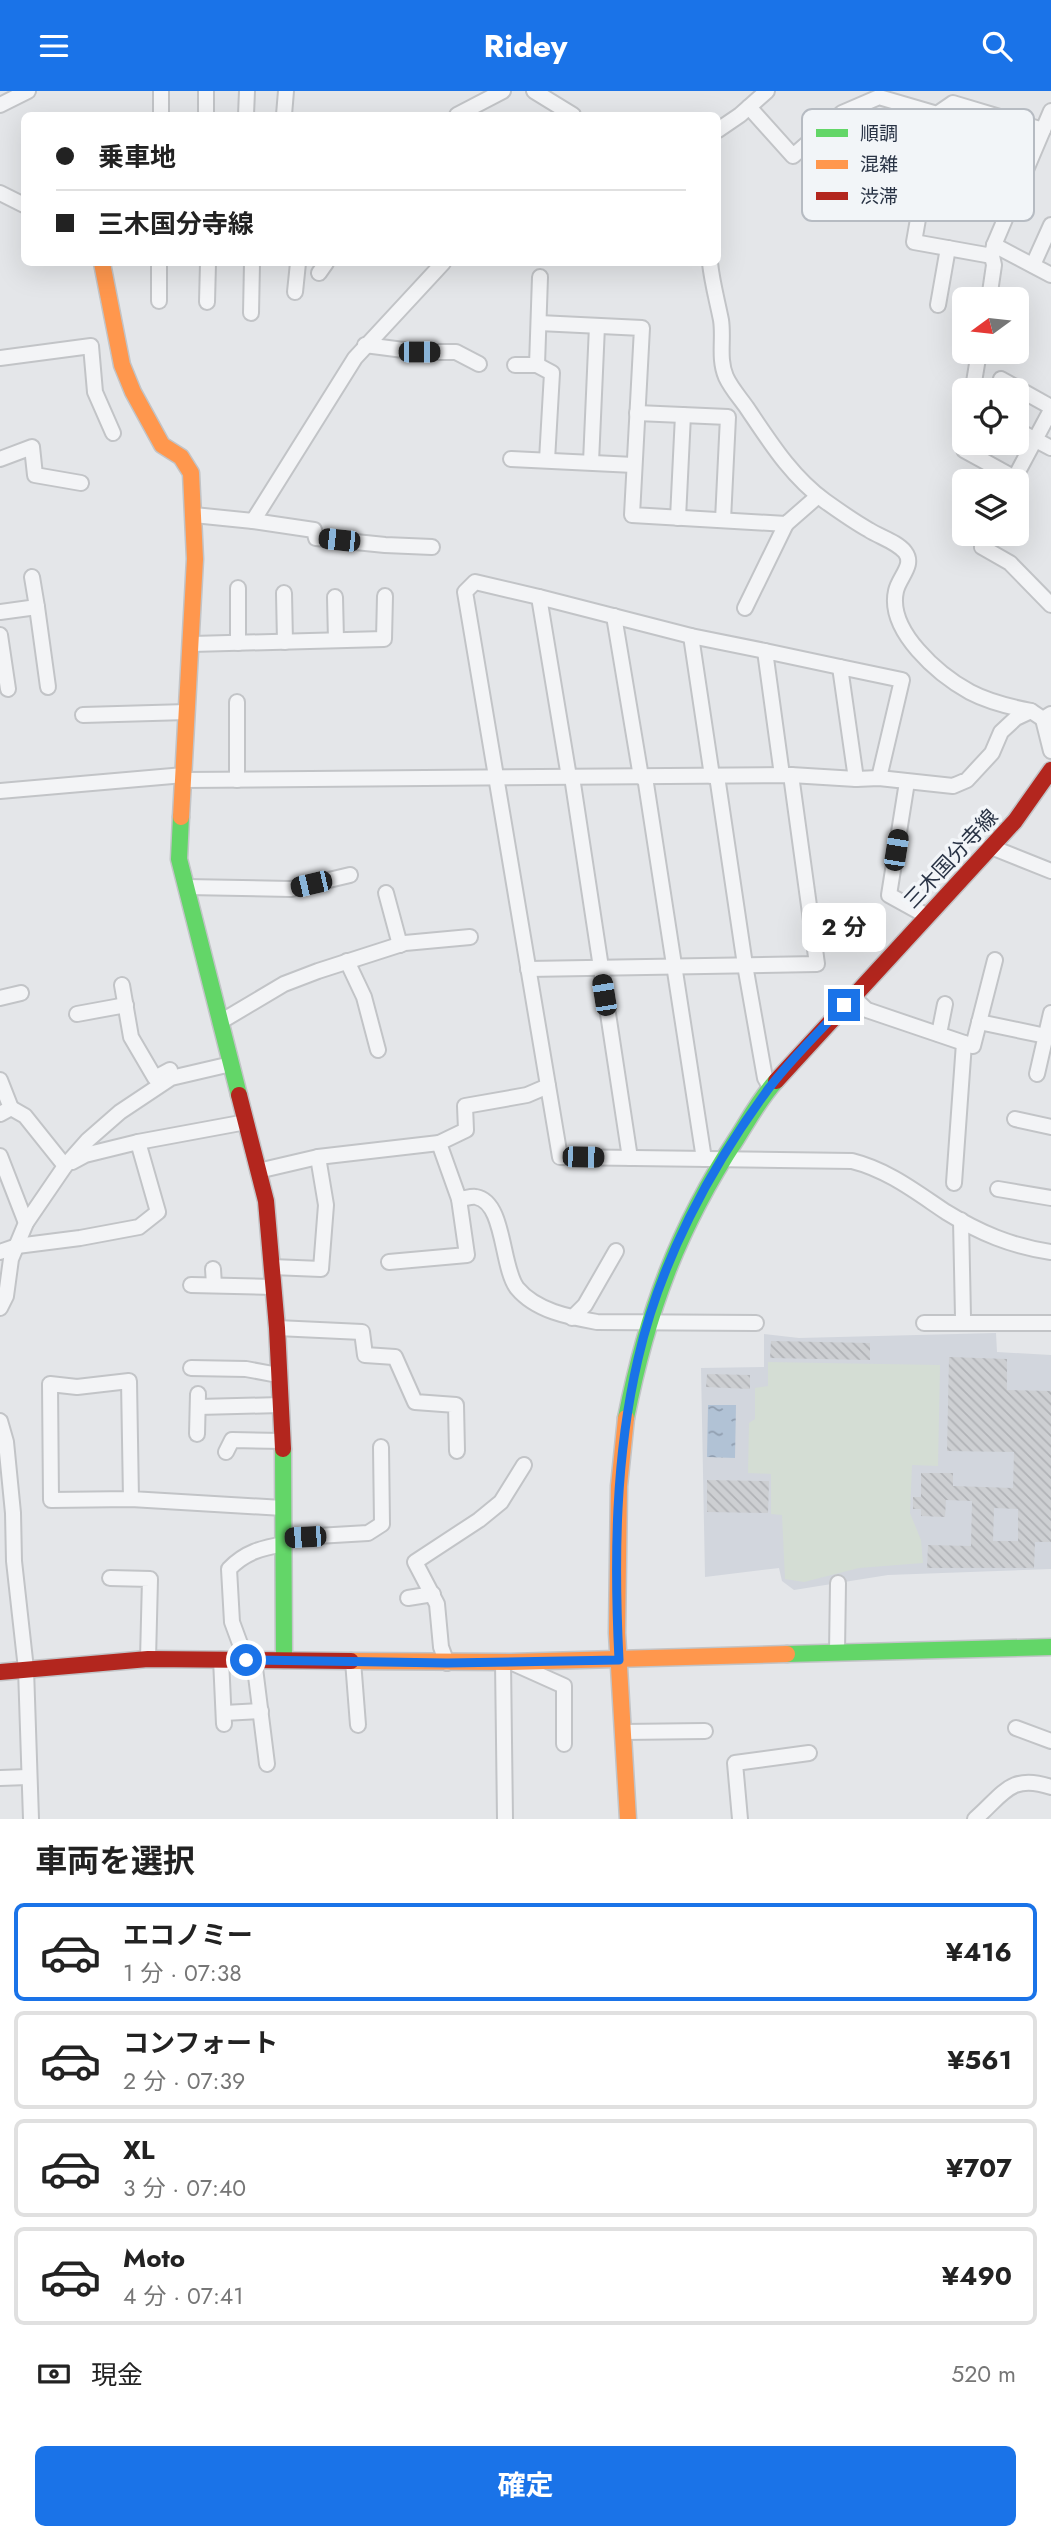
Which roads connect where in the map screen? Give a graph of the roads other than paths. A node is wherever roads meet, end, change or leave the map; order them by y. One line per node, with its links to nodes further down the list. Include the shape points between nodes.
1 (27, 91): 10 (street)
2 (161, 91): 17 (street)
3 (206, 91): 18 (street)
4 (247, 91): 19 (street)
5 (286, 91): 20 (street)
6 (503, 91): 21 (street)
7 (534, 91): 22 (street)
8 (767, 91): 11 (street)
9 (905, 97): 12 (street, via 879,97); 13 (street)
10 (0, 105)
11 (748, 107): 24 (street); 26 (street, via 793,156)
12 (851, 109)
13 (928, 109)
14 (944, 109): 15 (street, via 953,103)
15 (973, 109)
16 (1051, 111): 25 (street)
17 (161, 112)
18 (206, 112)
19 (246, 112)
20 (284, 112)
21 (463, 112)
22 (568, 112)
23 (1034, 127): 25 (street)
24 (721, 128)
25 (1043, 130): 27 (street)
26 (802, 148)
27 (1034, 151)
28 (0, 193): 29 (street)
29 (21, 204)
30 (918, 221): 33 (street, via 914,241)
31 (1005, 221): 34 (street)
32 (1051, 226): 35 (street)
33 (948, 248): 34 (street); 49 (street)
34 (993, 251): 35 (street); 45 (street)
35 (1033, 265): 43 (street)
36 (103, 266): 78 (street, via 122,365 162,445 181,457 191,473)
37 (159, 266): 47 (street)
38 (208, 266): 48 (street)
39 (251, 266): 50 (street)
40 (298, 266): 46 (street)
41 (440, 266): 53 (street)
42 (710, 266): 59 (street, via 721,322 721,362)
43 (1051, 275)
44 (540, 277): 51 (street)
45 (991, 287)
46 (295, 292)
47 (159, 301)
48 (207, 302)
49 (938, 305)
50 (251, 313)
51 (539, 323): 52 (street); 57 (street)
52 (597, 326): 61 (street, via 642,328); 72 (street)
53 (365, 345): 55 (street, via 456,352); 81 (street)
54 (0, 358): 64 (street, via 91,346 96,392)
55 (479, 364)
56 (515, 365): 57 (street)
57 (537, 365): 71 (street, via 552,373)
58 (1029, 395): 60 (street)
59 (746, 407): 63 (street); 77 (street, via 778,456)
60 (1051, 408): 66 (street)
61 (637, 413): 62 (street); 73 (street)
62 (683, 415): 63 (street); 79 (street)
63 (728, 417): 80 (street)
64 (113, 433)
65 (1029, 437): 66 (street)
66 (1035, 440): 67 (street); 75 (street)
67 (1051, 448)
68 (972, 455): 74 (street)
69 (0, 459): 76 (street, via 32,447 35,475)
70 (511, 459): 71 (street)
71 (547, 460): 72 (street)
72 (591, 463): 73 (street)
73 (634, 465): 79 (street, via 632,515)
74 (996, 469)
75 (1020, 469)
76 (81, 483)
77 (818, 496): 82 (street); 109 (street, via 908,555 895,606 911,642 926,659 971,692)
78 (194, 515): 81 (street); 101 (street)
79 (678, 518): 80 (street)
80 (723, 520): 82 (street)
81 (253, 521): 84 (street, via 314,530 316,538)
82 (786, 524): 93 (street)
83 (982, 546): 91 (street, via 1010,563)
84 (432, 547)
85 (32, 577): 92 (street)
86 (238, 588): 100 (street)
87 (284, 593): 99 (street)
88 (385, 596): 98 (street, via 384,639)
89 (335, 597): 98 (street)
90 (539, 597): 95 (street); 116 (street); 118 (street, via 475,582 465,592)
91 (1051, 604)
92 (37, 607): 94 (street); 104 (street)
93 (746, 608)
94 (0, 612)
95 (614, 616): 97 (street); 113 (street)
96 (0, 635): 105 (street)
97 (691, 636): 102 (street); 114 (street)
98 (336, 640): 99 (street)
99 (285, 642): 100 (street)
100 (238, 643): 101 (street)
101 (192, 644): 107 (street)
102 (765, 651): 103 (street); 112 (street)
103 (839, 667): 117 (street, via 902,680); 119 (street)
104 (48, 687)
105 (8, 689)
106 (237, 702): 120 (street)
107 (187, 712): 108 (street); 115 (street)
108 (83, 715)
109 (1041, 715): 110 (street); 121 (street, via 1016,718 967,781 953,786)
110 (1051, 751)
111 (1051, 770): 123 (street, 三木国分寺線)
112 (786, 775): 114 (street); 119 (street); 133 (street, via 817,964)
113 (643, 776): 114 (street); 116 (street); 134 (street)
114 (715, 776): 133 (street)
115 (184, 777): 120 (street); 122 (street); 126 (street, via 179,859)
116 (570, 777): 118 (street); 135 (street)
117 (879, 778): 119 (street); 121 (street)
118 (496, 779): 120 (street); 136 (street)
119 (856, 779)
120 (237, 780)
121 (907, 782): 128 (street, via 889,895)
122 (0, 791)
123 (991, 847): 124 (street); 128 (street, 三木国分寺線)
124 (1051, 871)
125 (350, 875): 126 (street, via 291,889)
126 (186, 887): 145 (street)
127 (387, 893): 130 (street)
128 (927, 916): 139 (street, 三木国分寺線)
129 (470, 937): 130 (street)
130 (400, 945): 132 (street)
131 (995, 960): 146 (street)
132 (347, 961): 145 (street, via 284,984); 150 (street, via 364,997)
133 (744, 965): 134 (street); 155 (street)
134 (674, 966): 135 (street); 165 (street)
135 (600, 968): 136 (street); 164 (street)
136 (528, 969): 154 (street)
137 (122, 985): 142 (street)
138 (21, 993): 140 (street)
139 (852, 996): 147 (street, via 867,1010); 155 (street, 三木国分寺線)
140 (0, 998)
141 (945, 1004): 147 (street)
142 (126, 1005): 144 (street); 151 (street, via 131,1037 155,1078 166,1071)
143 (1051, 1013): 148 (street)
144 (76, 1014)
145 (220, 1021): 151 (street)
146 (979, 1022): 148 (street); 149 (street, via 973,1046)
147 (939, 1034): 149 (street)
148 (1046, 1036): 152 (street)
149 (964, 1043): 169 (street)
150 (378, 1050)
151 (230, 1060): 158 (street); 167 (street, via 159,1085 120,1112)
152 (1037, 1074)
153 (0, 1080): 156 (street)
154 (548, 1086): 161 (street, via 527,1095 465,1106 467,1130); 164 (street, via 560,1157)
155 (770, 1087): 166 (street, 三木国分寺線)
156 (6, 1111): 167 (street, via 25,1116)
157 (1015, 1119): 159 (street)
158 (246, 1122): 160 (street); 168 (street)
159 (1051, 1126)
160 (138, 1142): 167 (street, via 85,1155); 175 (street, via 158,1212 139,1227)
161 (439, 1143): 163 (street); 172 (street)
162 (0, 1156): 174 (street)
163 (318, 1157): 168 (street); 180 (street, via 326,1205 321,1269)
164 (630, 1158): 165 (street)
165 (704, 1159): 166 (street)
166 (723, 1159): 173 (street, via 852,1161 875,1167); 187 (street, 三木国分寺線, via 685,1226)
167 (65, 1166): 174 (street)
168 (258, 1171): 180 (street, via 266,1201)
169 (954, 1183)
170 (998, 1189): 171 (street)
171 (1051, 1198)
172 (459, 1199): 179 (street, via 467,1255); 185 (street, via 476,1197 496,1215 510,1278 519,1291 543,1308)
173 (961, 1220): 178 (street, via 1020,1247); 184 (street)
174 (26, 1223): 175 (street)
175 (17, 1245): 177 (street); 183 (street)
176 (616, 1251): 185 (street, via 585,1305)
177 (0, 1252)
178 (1051, 1252)
179 (389, 1262)
180 (272, 1267): 182 (street)
181 (191, 1285): 182 (street, via 213,1277)
182 (273, 1287): 190 (street)
183 (0, 1308)
184 (963, 1317)
185 (572, 1318): 187 (street)
186 (1051, 1322): 188 (street)
187 (649, 1323): 189 (street); 214 (street, 三木国分寺線, via 625,1425 619,1486)
188 (924, 1323)
189 (756, 1324)
190 (277, 1328): 192 (street); 198 (street, via 361,1326 365,1362 395,1357 415,1402 456,1405)
191 (191, 1368): 192 (street)
192 (278, 1375): 193 (street)
193 (281, 1405): 195 (street, via 198,1400); 196 (street)
194 (0, 1421): 218 (street, via 6,1442)
195 (197, 1434)
196 (283, 1441): 199 (street, via 232,1440); 202 (street)
197 (380, 1447): 203 (street, via 382,1524 368,1533)
198 (457, 1451)
199 (226, 1453)
200 (524, 1465): 206 (street, via 501,1502 415,1562)
201 (131, 1499): 201 (street, via 51,1500 50,1384 77,1387 129,1381); 202 (street)
202 (284, 1508): 203 (street)
203 (284, 1541): 212 (street, via 255,1550 229,1569 232,1622); 213 (street)
204 (110, 1578): 210 (street, via 150,1579)
205 (838, 1583): 209 (street)
206 (433, 1594): 207 (street); 217 (street)
207 (408, 1598)
208 (1051, 1647): 209 (street)
209 (837, 1652): 214 (street)
210 (148, 1659): 211 (street); 218 (street)
211 (221, 1660): 212 (street); 220 (street, via 224,1718)
212 (250, 1660): 213 (street); 220 (street)
213 (284, 1660): 215 (street)
214 (619, 1660): 216 (street); 224 (street, 三木国分寺線)
215 (353, 1661): 217 (street); 221 (street)
216 (507, 1662): 217 (street); 226 (street, via 564,1686); 233 (street)
217 (447, 1663)
218 (26, 1669): 219 (street); 229 (street)
219 (0, 1672)
220 (261, 1711): 228 (street)
221 (358, 1725)
222 (1016, 1728): 225 (street)
223 (705, 1731): 224 (street)
224 (623, 1732): 234 (street, 三木国分寺線)
225 (1051, 1741)
226 (564, 1744)
227 (809, 1753): 235 (street, via 735,1763)
228 (267, 1764)
229 (29, 1777): 230 (street); 232 (street)
230 (0, 1778)
231 (1051, 1787): 236 (street, via 1013,1784)
232 (31, 1819)
233 (505, 1819)
234 (628, 1819)
235 (740, 1819)
236 (975, 1819)

